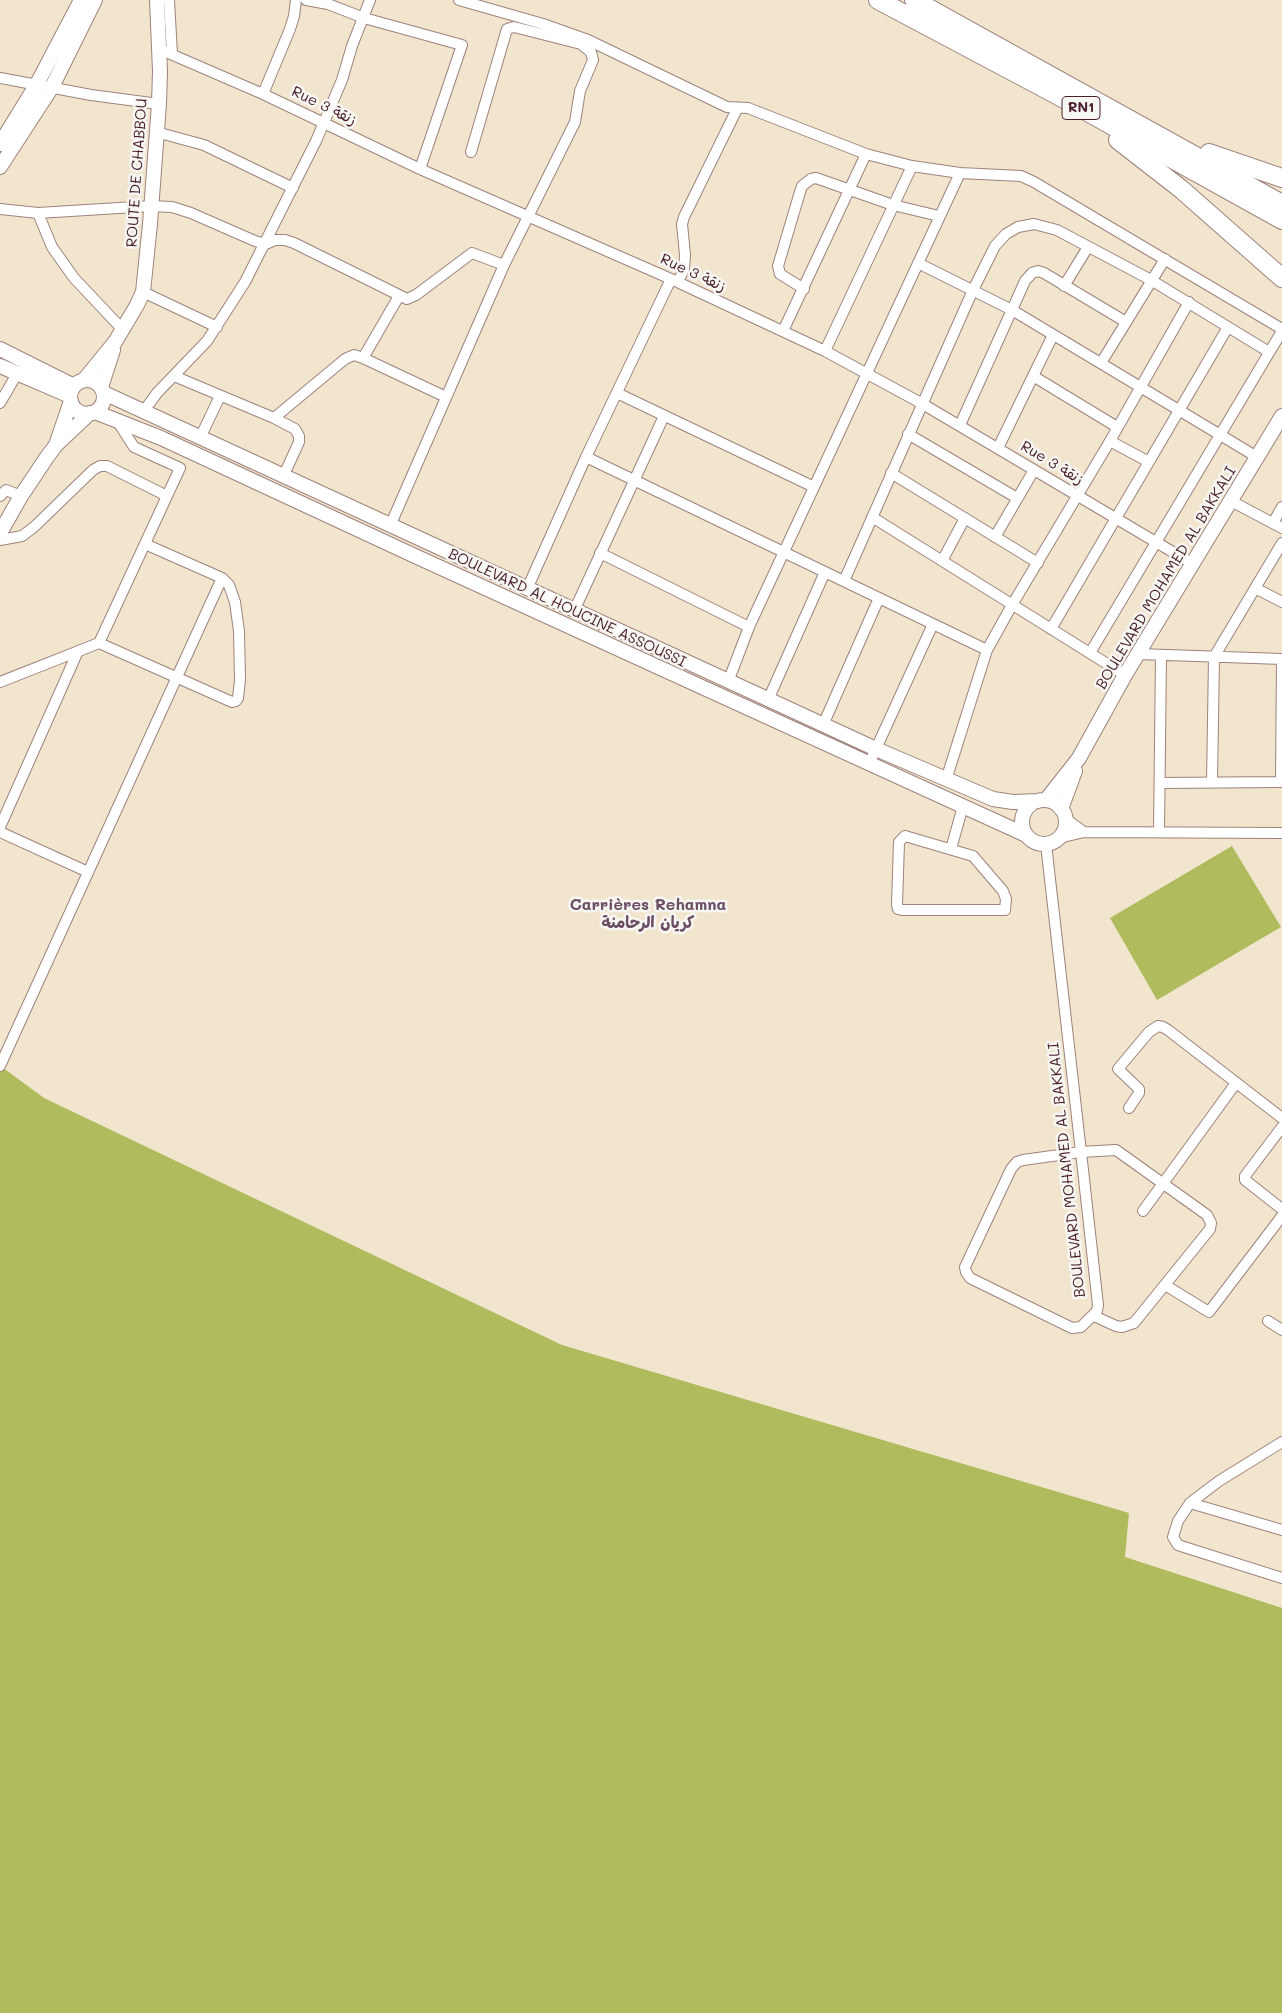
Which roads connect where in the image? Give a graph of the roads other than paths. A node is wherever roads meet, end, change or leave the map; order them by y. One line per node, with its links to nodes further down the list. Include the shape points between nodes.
1 (81, 0): 14 (street)
2 (95, 0): 15 (street)
3 (157, 0): 12 (street, ROUTE DE CHABBOU)
4 (169, 0): 12 (street)
5 (296, 0): 17 (street, via 290,29)
6 (306, 0): 11 (street, via 328,4)
7 (370, 0): 11 (street)
8 (459, 0): 19 (street, via 588,40 696,94)
9 (878, 0): 16 (highway, RN1)
10 (914, 0): 16 (highway, RN1)
11 (364, 18): 20 (street); 27 (street, via 462,45)
12 (166, 51): 17 (street, Rue 3 زنقة); 18 (street, ROUTE DE CHABBOU)
13 (0, 78): 14 (street)
14 (37, 84): 15 (street); 22 (street)
15 (52, 87): 18 (street); 26 (street)
16 (1062, 90): 29 (highway, via 1231,162); 32 (highway, RN1); 39 (highway, RN1); 45 (highway, via 1182,189)
17 (262, 94): 20 (street, Rue 3 زنقة)
18 (158, 104): 21 (street, ROUTE DE CHABBOU)
19 (737, 109): 24 (street, via 748,108); 46 (street, via 684,217 684,269)
20 (324, 123): 27 (street, Rue 3 زنقة); 30 (street)
21 (156, 132): 30 (street, via 204,145); 34 (street, ROUTE DE CHABBOU)
22 (0, 144)
23 (471, 152): 38 (street, via 507,30 514,27 581,44 591,52 593,60 580,90 575,122)
24 (866, 154): 25 (street); 31 (street)
25 (912, 166): 28 (street); 33 (street)
26 (0, 167)
27 (420, 169): 38 (street, Rue 3 زنقة)
28 (960, 173): 37 (street); 42 (street, via 1021,176)
29 (1282, 178)
30 (293, 188): 40 (street)
31 (849, 188): 33 (street); 49 (street); 49 (street, via 816,178 802,186 778,270 784,278)
32 (1282, 204)
33 (893, 205): 37 (street); 63 (street)
34 (151, 206): 36 (street); 40 (street, via 172,207 192,213 245,238); 51 (street, ROUTE DE CHABBOU)
35 (0, 209): 36 (street)
36 (38, 214): 61 (street, via 52,247)
37 (939, 216): 43 (street)
38 (528, 218): 44 (street); 46 (street, Rue 3 زنقة)
39 (1282, 220)
40 (266, 244): 52 (street, via 280,240 294,243); 56 (street)
41 (1088, 247): 47 (street); 48 (street); 50 (street, via 1040,224 1018,227 995,246)
42 (1164, 259): 47 (street); 58 (street)
43 (918, 263): 50 (street); 69 (street)
44 (504, 265): 52 (street, via 472,253 413,297); 77 (street)
45 (1282, 278)
46 (674, 280): 59 (street, Rue 3 زنقة); 75 (street)
47 (1151, 280): 53 (street); 55 (street)
48 (1064, 286): 54 (street, via 1040,272 1032,273); 55 (street)
49 (804, 290): 59 (street)
50 (973, 290): 54 (street); 79 (street)
51 (142, 292): 56 (street); 61 (street, ROUTE DE CHABBOU)
52 (399, 296): 65 (street)
53 (1189, 302): 57 (street); 72 (street)
54 (1012, 310): 60 (street); 87 (street)
55 (1126, 322): 66 (street)
56 (217, 327): 70 (street)
57 (1228, 327): 64 (street); 80 (street)
58 (1282, 330): 64 (street)
59 (784, 332): 63 (street, Rue 3 زنقة)
60 (1053, 334): 66 (street); 71 (street)
61 (119, 336): 73 (street, ROUTE DE CHABBOU); 74 (street, ROUTE DE CHABBOU)
62 (0, 349): 74 (street)
63 (825, 351): 69 (street, Rue 3 زنقة)
64 (1269, 352): 90 (street)
65 (363, 358): 77 (street); 85 (street, via 349,357)
66 (1100, 363): 72 (street)
67 (0, 366): 68 (street)
68 (17, 374): 74 (street); 78 (street)
69 (867, 374): 79 (street, Rue 3 زنقة); 102 (street)
70 (174, 376): 76 (street); 81 (street)
71 (1032, 376): 88 (street); 94 (street)
72 (1140, 388): 80 (street); 88 (street)
73 (102, 390): 74 (street, via 93,381); 81 (street, BOULEVARD AL HOUCINE ASSOUSSI); 82 (street, via 104,402)
74 (75, 391): 82 (street, via 78,411); 93 (street, ROUTE DE CHABBOU)
75 (617, 393): 83 (street); 95 (street)
76 (220, 396): 85 (street); 91 (street)
77 (446, 397): 113 (street)
78 (0, 403)
79 (922, 403): 87 (street, Rue 3 زنقة); 89 (street)
80 (1179, 410): 90 (street); 97 (street)
81 (142, 412): 91 (street, BOULEVARD AL HOUCINE ASSOUSSI)
82 (92, 413): 86 (street, BOULEVARD AL HOUCINE ASSOUSSI); 93 (street, ROUTE DE CHABBOU)
83 (664, 416): 101 (street); 102 (street)
84 (1282, 416): 96 (street, BOULEVARD MOHAMED AL BAKKALI)
85 (274, 418): 100 (street, via 292,427 299,436)
86 (115, 419): 105 (street, via 134,447 180,468); 154 (street, BOULEVARD AL HOUCINE ASSOUSSI)
87 (960, 425): 94 (street, Rue 3 زنقة)
88 (1118, 427): 92 (street)
89 (908, 434): 99 (street); 107 (street)
90 (1220, 435): 96 (street); 118 (street)
91 (200, 438): 100 (street, BOULEVARD AL HOUCINE ASSOUSSI)
92 (1110, 441): 97 (street); 106 (street)
93 (56, 445): 104 (street, ROUTE DE CHABBOU)
94 (998, 448): 98 (street, Rue 3 زنقة)
95 (586, 457): 101 (street); 130 (street)
96 (1257, 457): 108 (street, BOULEVARD MOHAMED AL BAKKALI)
97 (1149, 462): 112 (street)
98 (1034, 470): 106 (street, Rue 3 زنقة); 107 (street)
99 (891, 473): 110 (street); 111 (street)
100 (283, 477): 113 (street, BOULEVARD AL HOUCINE ASSOUSSI)
101 (634, 480): 121 (street); 122 (street)
102 (814, 487): 121 (street)
103 (0, 496): 104 (street, via 6,490)
104 (21, 496): 115 (street, ROUTE DE CHABBOU)
105 (167, 496): 117 (street, via 107,466 100,466 22,536); 120 (street)
106 (1077, 496): 112 (street, Rue 3 زنقة); 124 (street)
107 (1017, 498): 116 (street)
108 (1231, 501): 114 (street); 125 (street, BOULEVARD MOHAMED AL BAKKALI)
109 (1282, 507): 114 (street)
110 (872, 517): 123 (street); 128 (street)
111 (965, 518): 116 (street); 123 (street)
112 (1116, 519): 118 (street, Rue 3 زنقة); 137 (street)
113 (390, 526): 130 (street, BOULEVARD AL HOUCINE ASSOUSSI)
114 (1277, 526)
115 (0, 533)
116 (995, 537): 124 (street)
117 (0, 540)
118 (1156, 543): 125 (street, Rue 3 زنقة); 141 (street)
119 (1282, 543): 129 (street)
120 (145, 544): 127 (street); 138 (street)
121 (784, 552): 126 (street); 136 (street)
122 (600, 553): 134 (street); 136 (street)
123 (942, 560): 133 (street)
124 (1038, 563): 133 (street)
125 (1193, 564): 142 (street, BOULEVARD MOHAMED AL BAKKALI)
126 (825, 572): 128 (street); 150 (street)
127 (222, 578): 147 (street); 147 (street, via 232,588 236,607 240,656 238,698 232,702)
128 (844, 581): 131 (street)
129 (1255, 588): 132 (street); 144 (street)
130 (527, 589): 134 (street, BOULEVARD AL HOUCINE ASSOUSSI)
131 (879, 598): 135 (street); 151 (street)
132 (1282, 602)
133 (1012, 605): 137 (street); 139 (street)
134 (574, 611): 149 (street, BOULEVARD AL HOUCINE ASSOUSSI)
135 (933, 624): 139 (street); 152 (street)
136 (749, 627): 149 (street)
137 (1051, 629): 141 (street)
138 (99, 643): 140 (street); 147 (street)
139 (988, 650): 155 (street)
140 (78, 651): 148 (street); 162 (street)
141 (1090, 654): 146 (street)
142 (1138, 654): 143 (street); 146 (street, BOULEVARD MOHAMED AL BAKKALI)
143 (1161, 655): 144 (street); 157 (street)
144 (1214, 657): 145 (street); 158 (street)
145 (1282, 659): 156 (street)
146 (1125, 675): 153 (street, BOULEVARD MOHAMED AL BAKKALI)
147 (177, 678): 171 (street)
148 (0, 682)
149 (728, 682): 150 (street, BOULEVARD AL HOUCINE ASSOUSSI)
150 (768, 700): 151 (street, BOULEVARD AL HOUCINE ASSOUSSI)
151 (823, 725): 152 (street, BOULEVARD AL HOUCINE ASSOUSSI)
152 (876, 749): 154 (street); 155 (street, BOULEVARD AL HOUCINE ASSOUSSI)
153 (1079, 758): 159 (street, BOULEVARD MOHAMED AL BAKKALI); 161 (street, BOULEVARD MOHAMED AL BAKKALI)
154 (869, 764): 160 (street, BOULEVARD AL HOUCINE ASSOUSSI)
155 (946, 780): 159 (street, BOULEVARD AL HOUCINE ASSOUSSI, via 992,799)
156 (1282, 782): 158 (street)
157 (1161, 783): 158 (street); 165 (street)
158 (1212, 783)
159 (1042, 801): 161 (street, via 1055,803); 167 (street, via 1028,807 1023,817)
160 (963, 806): 167 (street, BOULEVARD AL HOUCINE ASSOUSSI); 170 (street)
161 (1064, 814): 164 (street); 168 (street, via 1065,829)
162 (0, 827)
163 (0, 832): 171 (street)
164 (1084, 832): 165 (street); 168 (street)
165 (1159, 832): 166 (street)
166 (1282, 833)
167 (1026, 835): 169 (street, via 1033,841)
168 (1059, 838): 169 (street)
169 (1046, 844): 177 (street, BOULEVARD MOHAMED AL BAKKALI)
170 (951, 849): 170 (street, via 906,836 902,838 899,842 898,909 1004,910 1006,899 1003,891 976,859)
171 (88, 872): 172 (street)
172 (0, 1066)
173 (1236, 1082): 174 (street, via 1158,1026 1118,1068 1139,1089); 175 (street); 178 (street)
174 (1129, 1108)
175 (1282, 1118)
176 (1282, 1127): 179 (street, via 1245,1180)
177 (1081, 1152): 178 (street, via 1116,1150); 183 (street, BOULEVARD MOHAMED AL BAKKALI, via 1098,1305); 183 (street, BOULEVARD MOHAMED AL BAKKALI, via 1023,1160 1013,1165 965,1267 970,1278 1072,1328 1081,1326)
178 (1163, 1184): 180 (street); 182 (street, via 1207,1215 1211,1223)
179 (1282, 1209)
180 (1143, 1211)
181 (1282, 1216): 182 (street, via 1209,1312)
182 (1165, 1285): 183 (street, via 1138,1319 1128,1326 1116,1326)
183 (1094, 1316)
184 (1268, 1321): 185 (street)
185 (1282, 1330)
186 (1282, 1442): 187 (street)
187 (1190, 1502): 188 (street); 189 (street, via 1174,1530 1173,1538 1178,1545)
188 (1282, 1530)
189 (1282, 1578)

